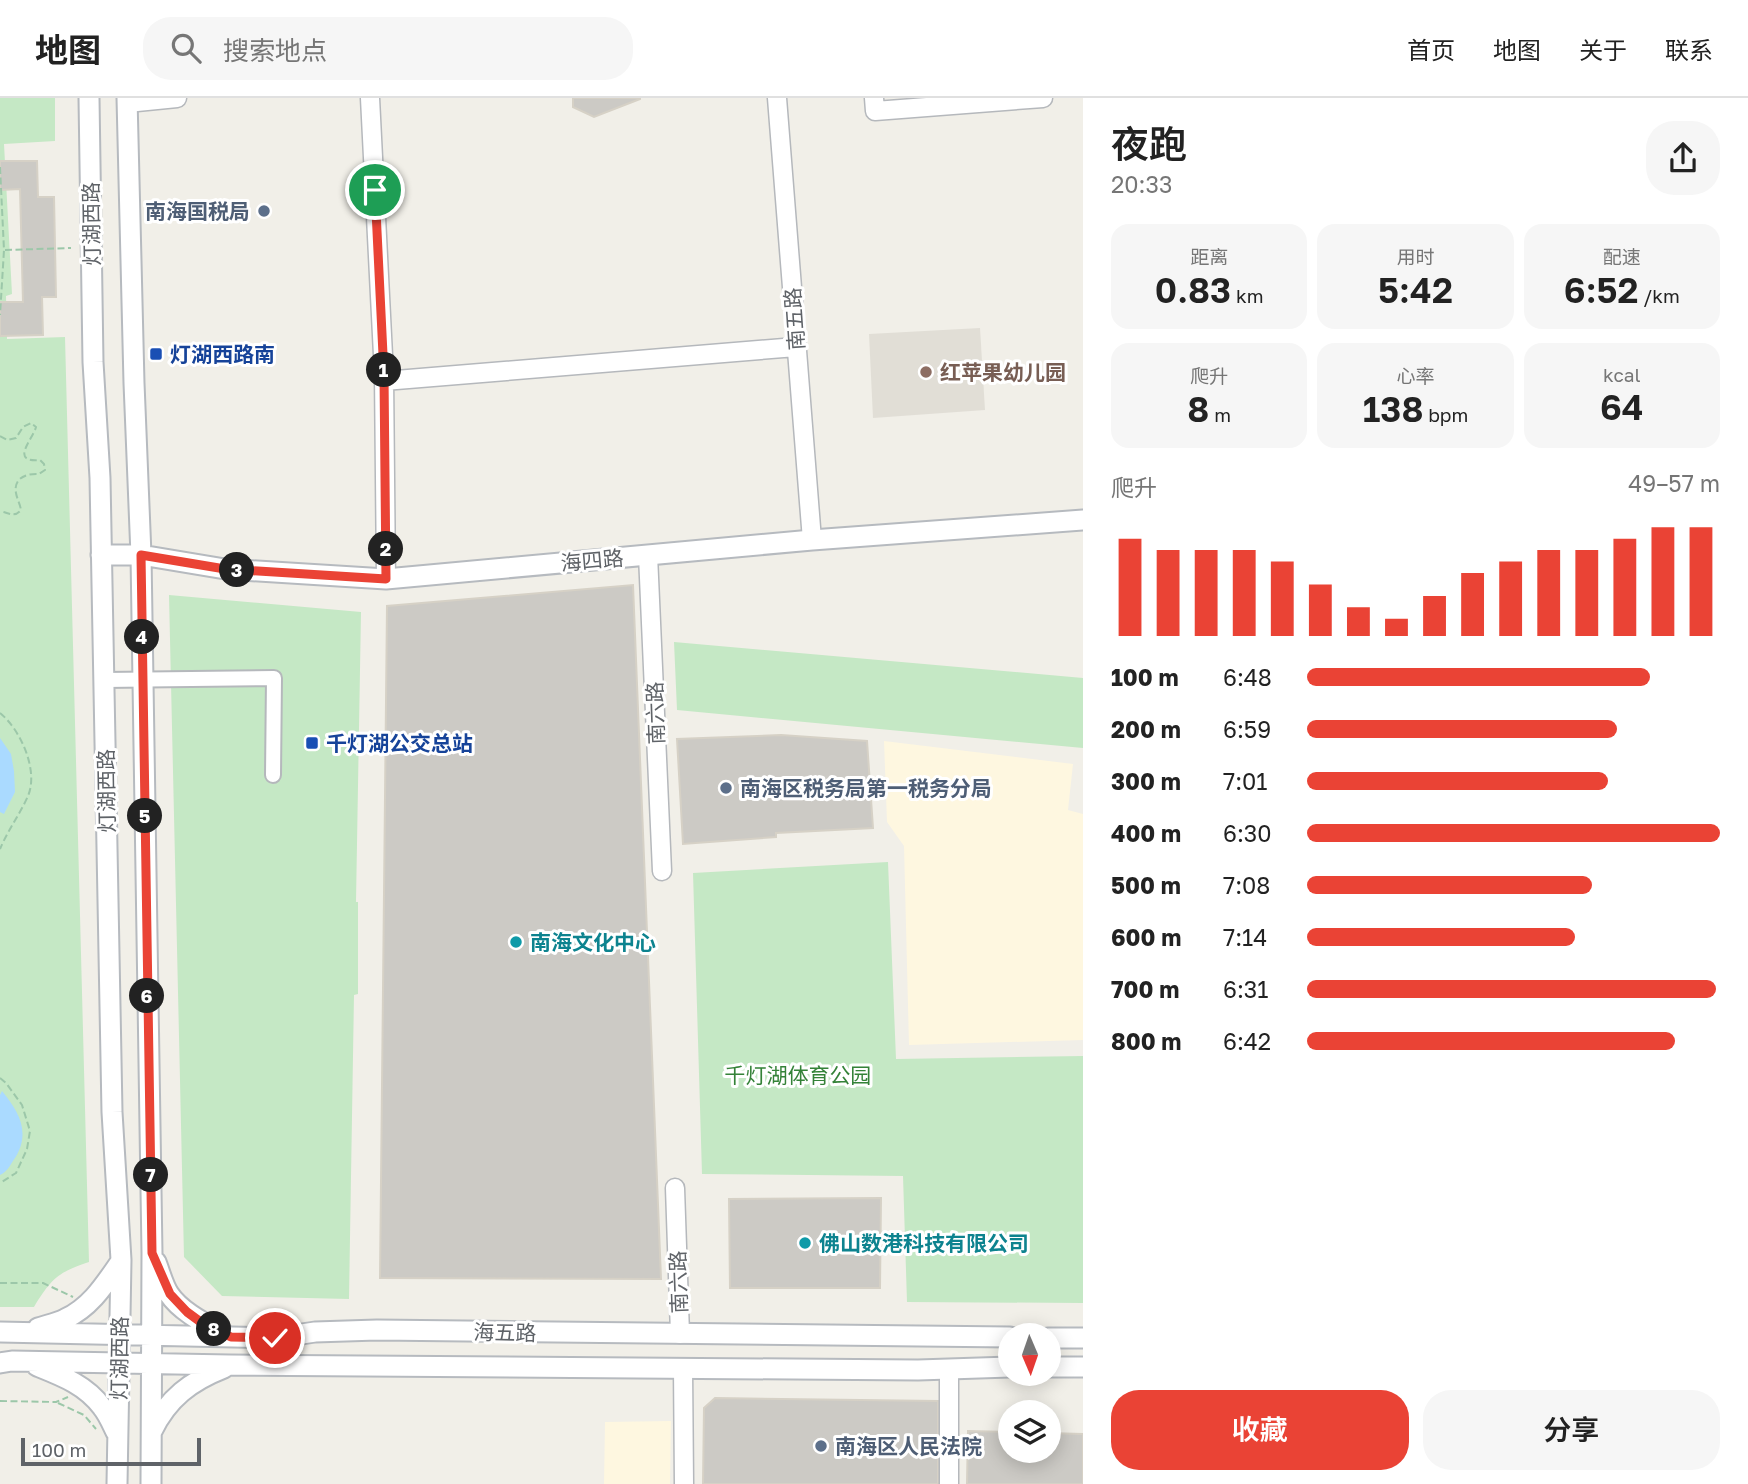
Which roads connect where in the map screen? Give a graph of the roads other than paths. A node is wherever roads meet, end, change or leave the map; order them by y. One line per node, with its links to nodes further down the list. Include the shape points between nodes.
1 (89, 98): 13 (main road, 灯湖西路)
2 (177, 98): 7 (street)
3 (370, 98): 10 (street)
4 (777, 98): 9 (street, 南五路)
5 (874, 98): 8 (street, via 875,111)
6 (1043, 98): 8 (street)
7 (127, 100): 14 (main road, 灯湖西路)
8 (960, 101)
9 (796, 347): 10 (street); 12 (street, 南五路)
10 (384, 381): 16 (street)
11 (1083, 520): 12 (main road, 海四路)
12 (812, 540): 15 (main road, 海四路)
13 (101, 555): 14 (main road, 海四路); 18 (main road, 灯湖西路)
14 (141, 555): 16 (main road, 海四路, via 225,569); 17 (main road, 灯湖西路)
15 (648, 555): 16 (main road, 海四路); 20 (street, 南六路)
16 (386, 579)
17 (142, 679): 18 (street); 19 (street, via 274,678); 22 (main road, 灯湖西路)
18 (104, 680): 23 (main road, 灯湖西路, via 112,1112)
19 (273, 775)
20 (662, 872)
21 (675, 1188): 26 (street, 南六路)
22 (152, 1253): 28 (main road, 灯湖西路); 29 (main road, via 170,1294 202,1323)
23 (121, 1261): 25 (main road, via 88,1305); 27 (main road, 灯湖西路)
24 (0, 1332): 25 (main road, 海五路)
25 (25, 1333): 27 (main road, 海五路)
26 (680, 1334): 29 (main road, 海五路, via 377,1330); 30 (main road, 海五路)
27 (120, 1335): 28 (main road, 海五路); 35 (main road, 灯湖西路)
28 (152, 1336): 29 (main road, 海五路); 36 (main road, 灯湖西路)
29 (231, 1337)
30 (998, 1338)
31 (1061, 1338): 32 (main road)
32 (1083, 1338)
33 (27, 1362): 34 (main road); 35 (main road); 44 (main road, via 86,1390 103,1408)
34 (0, 1363)
35 (119, 1363): 36 (main road); 44 (main road, 灯湖西路)
36 (153, 1364): 37 (main road); 43 (main road, 灯湖西路)
37 (230, 1365): 41 (main road); 43 (main road, via 180,1392)
38 (998, 1367): 42 (main road)
39 (1061, 1367): 40 (main road)
40 (1083, 1367)
41 (683, 1368): 42 (main road); 47 (street)
42 (949, 1369): 48 (street)
43 (151, 1432): 46 (main road, 灯湖西路)
44 (110, 1435): 45 (main road, 灯湖西路)
45 (117, 1484)
46 (151, 1484)
47 (684, 1484)
48 (949, 1484)

